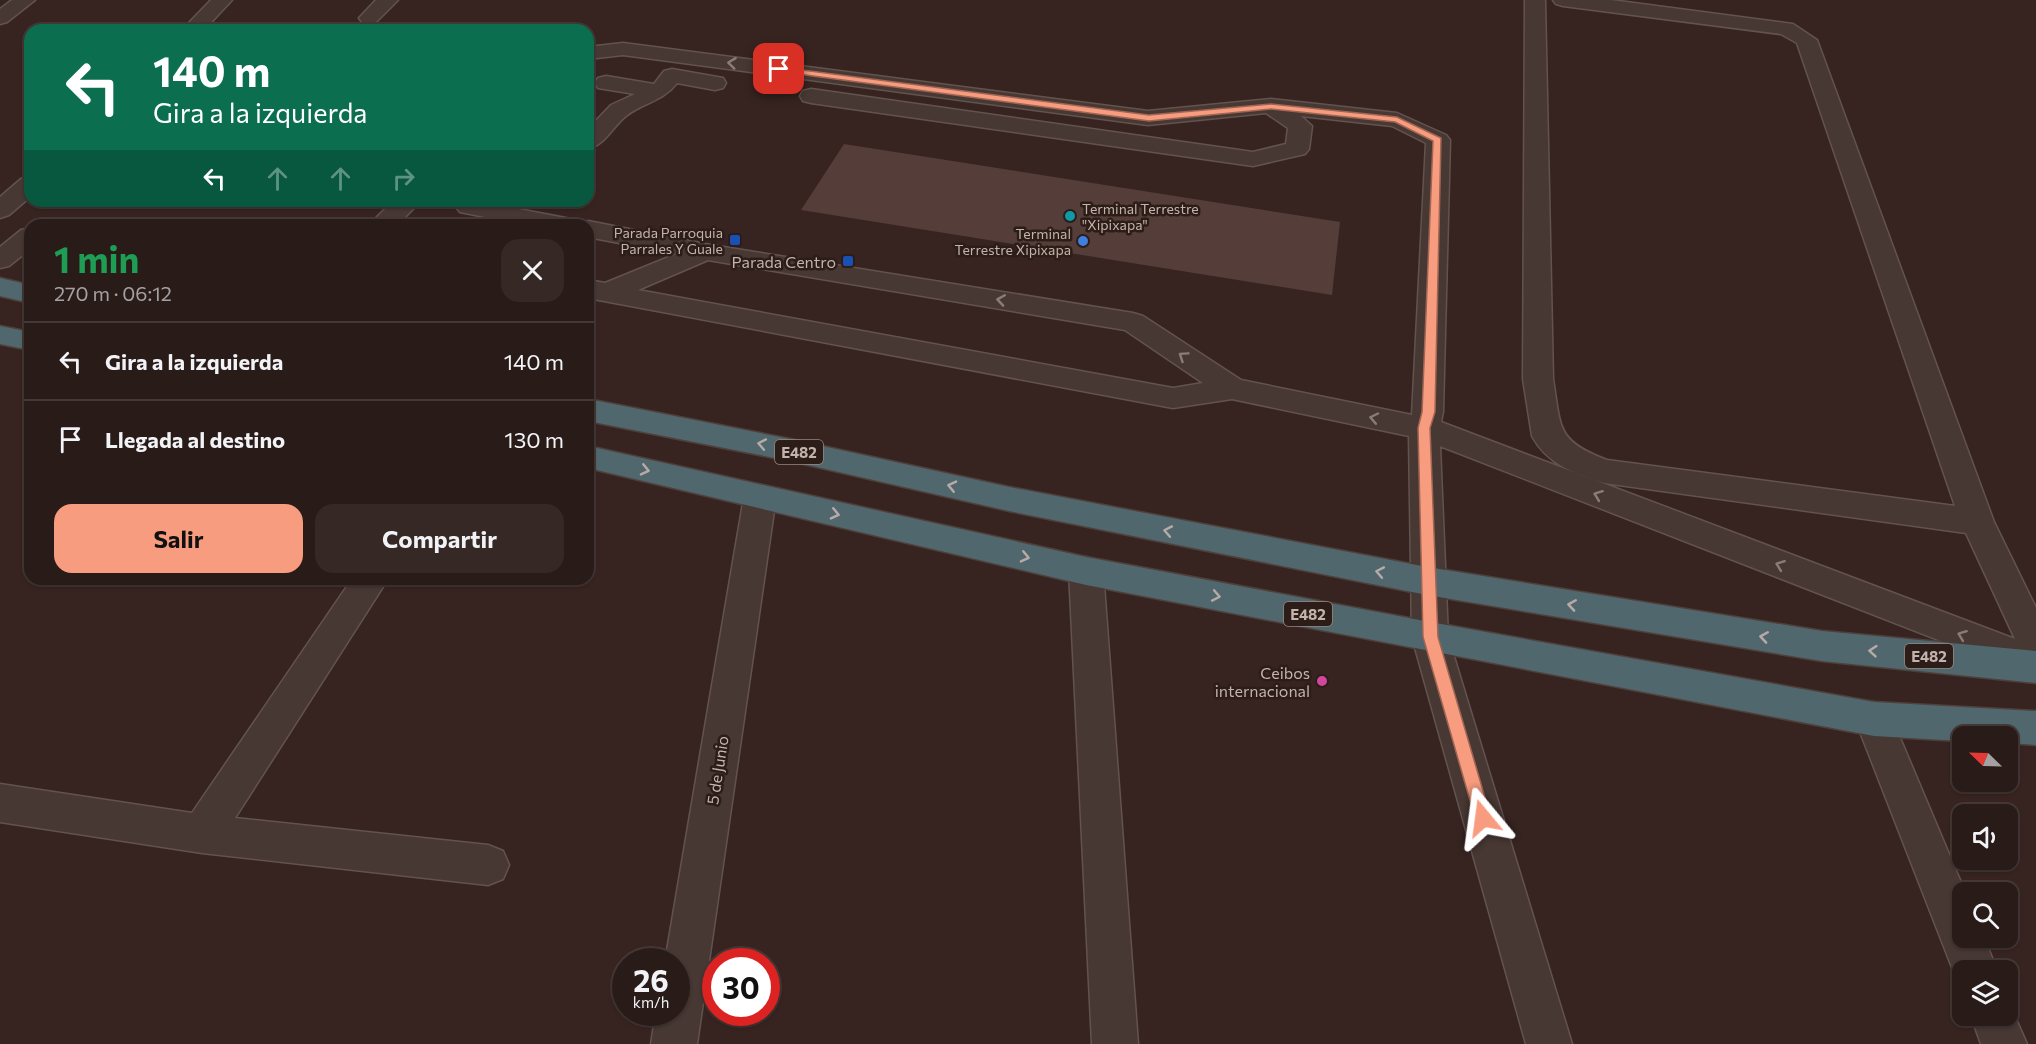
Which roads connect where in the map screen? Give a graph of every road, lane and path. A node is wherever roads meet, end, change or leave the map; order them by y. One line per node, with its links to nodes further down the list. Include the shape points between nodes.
1 (25, 0): 6 (street)
2 (222, 0): 8 (street)
3 (388, 0): 7 (street)
4 (1535, 0): 39 (street, via 1538,379 1547,436 1570,458 1604,471)
5 (1563, 0): 39 (street, via 1786,28 1806,40)
6 (0, 18)
7 (369, 18)
8 (198, 24)
9 (641, 51): 10 (street, via 622,48); 11 (street); 14 (street, one-way to 9, via 1149,118)
10 (594, 52)
11 (606, 83): 12 (street); 13 (street)
12 (659, 91): 14 (street, via 672,76 1254,159 1298,149 1300,126); 15 (street, via 619,110)
13 (594, 94)
14 (1271, 106): 36 (street, via 1397,120 1438,140 1428,412)
15 (594, 136)
16 (24, 189): 20 (street)
17 (402, 207): 21 (street)
18 (469, 207): 19 (street)
19 (524, 208): 22 (street)
20 (0, 210)
21 (388, 219)
22 (552, 219)
23 (0, 230): 25 (street)
24 (594, 230): 27 (street)
25 (24, 234)
26 (24, 240): 28 (street)
27 (705, 252): 30 (street); 34 (street, one-way to 27, via 1133,322)
28 (0, 260)
29 (0, 287): 31 (highway)
30 (600, 290): 34 (street, via 1173,398)
31 (24, 293)
32 (0, 335): 33 (highway)
33 (24, 340)
34 (1232, 389): 36 (street, one-way to 34)
35 (594, 411): 41 (highway, E482, one-way to 35, via 1021,502)
36 (1424, 428): 41 (street); 45 (street, one-way to 36)
37 (594, 458): 38 (highway, E482, one-way to 38)
38 (760, 497): 40 (highway, E482, one-way to 40); 53 (street, 5 de Junio)
39 (1977, 522): 44 (street)
40 (1086, 571): 43 (highway, E482, one-way to 43); 54 (street)
41 (1427, 581): 43 (street); 45 (highway, E482, one-way to 41, via 1822,646)
42 (367, 585): 49 (street)
43 (1430, 637): 46 (highway, E482); 55 (street)
44 (2036, 645)
45 (2036, 665)
46 (1874, 719): 47 (highway, E482); 51 (street)
47 (2036, 728)
48 (0, 803): 49 (street)
49 (202, 834): 50 (street)
50 (488, 865)
51 (1971, 960)
52 (1997, 1026): 56 (street)
53 (674, 1044)
54 (1115, 1044)
55 (1549, 1044)
56 (2004, 1044)

